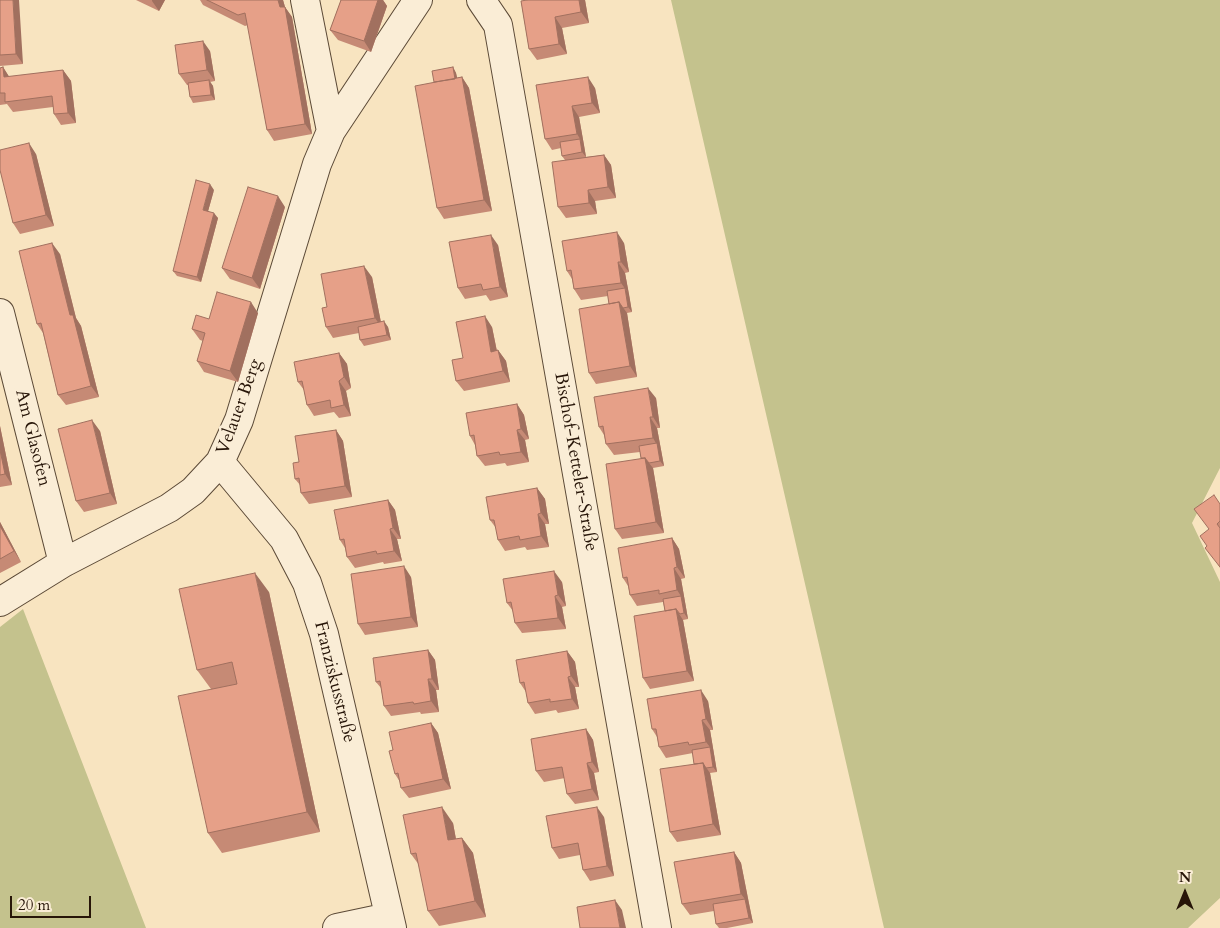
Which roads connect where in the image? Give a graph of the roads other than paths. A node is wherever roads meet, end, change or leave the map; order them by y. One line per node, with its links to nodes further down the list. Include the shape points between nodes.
1 (305, 0): 4 (street)
2 (418, 0): 4 (street, Velauer Berg)
3 (481, 0): 11 (street, Bischof-Ketteler-Straße, via 498,25)
4 (331, 131): 6 (street, Velauer Berg, via 317,164 239,420)
5 (0, 313): 7 (street, Am Glasofen)
6 (220, 462): 7 (street, Velauer Berg, via 194,491 169,508); 9 (street, Franziskusstraße, via 284,540 307,583 324,634)
7 (63, 563): 8 (street, Velauer Berg)
8 (0, 602)
9 (391, 922): 10 (street)
10 (337, 928)
11 (657, 928)

